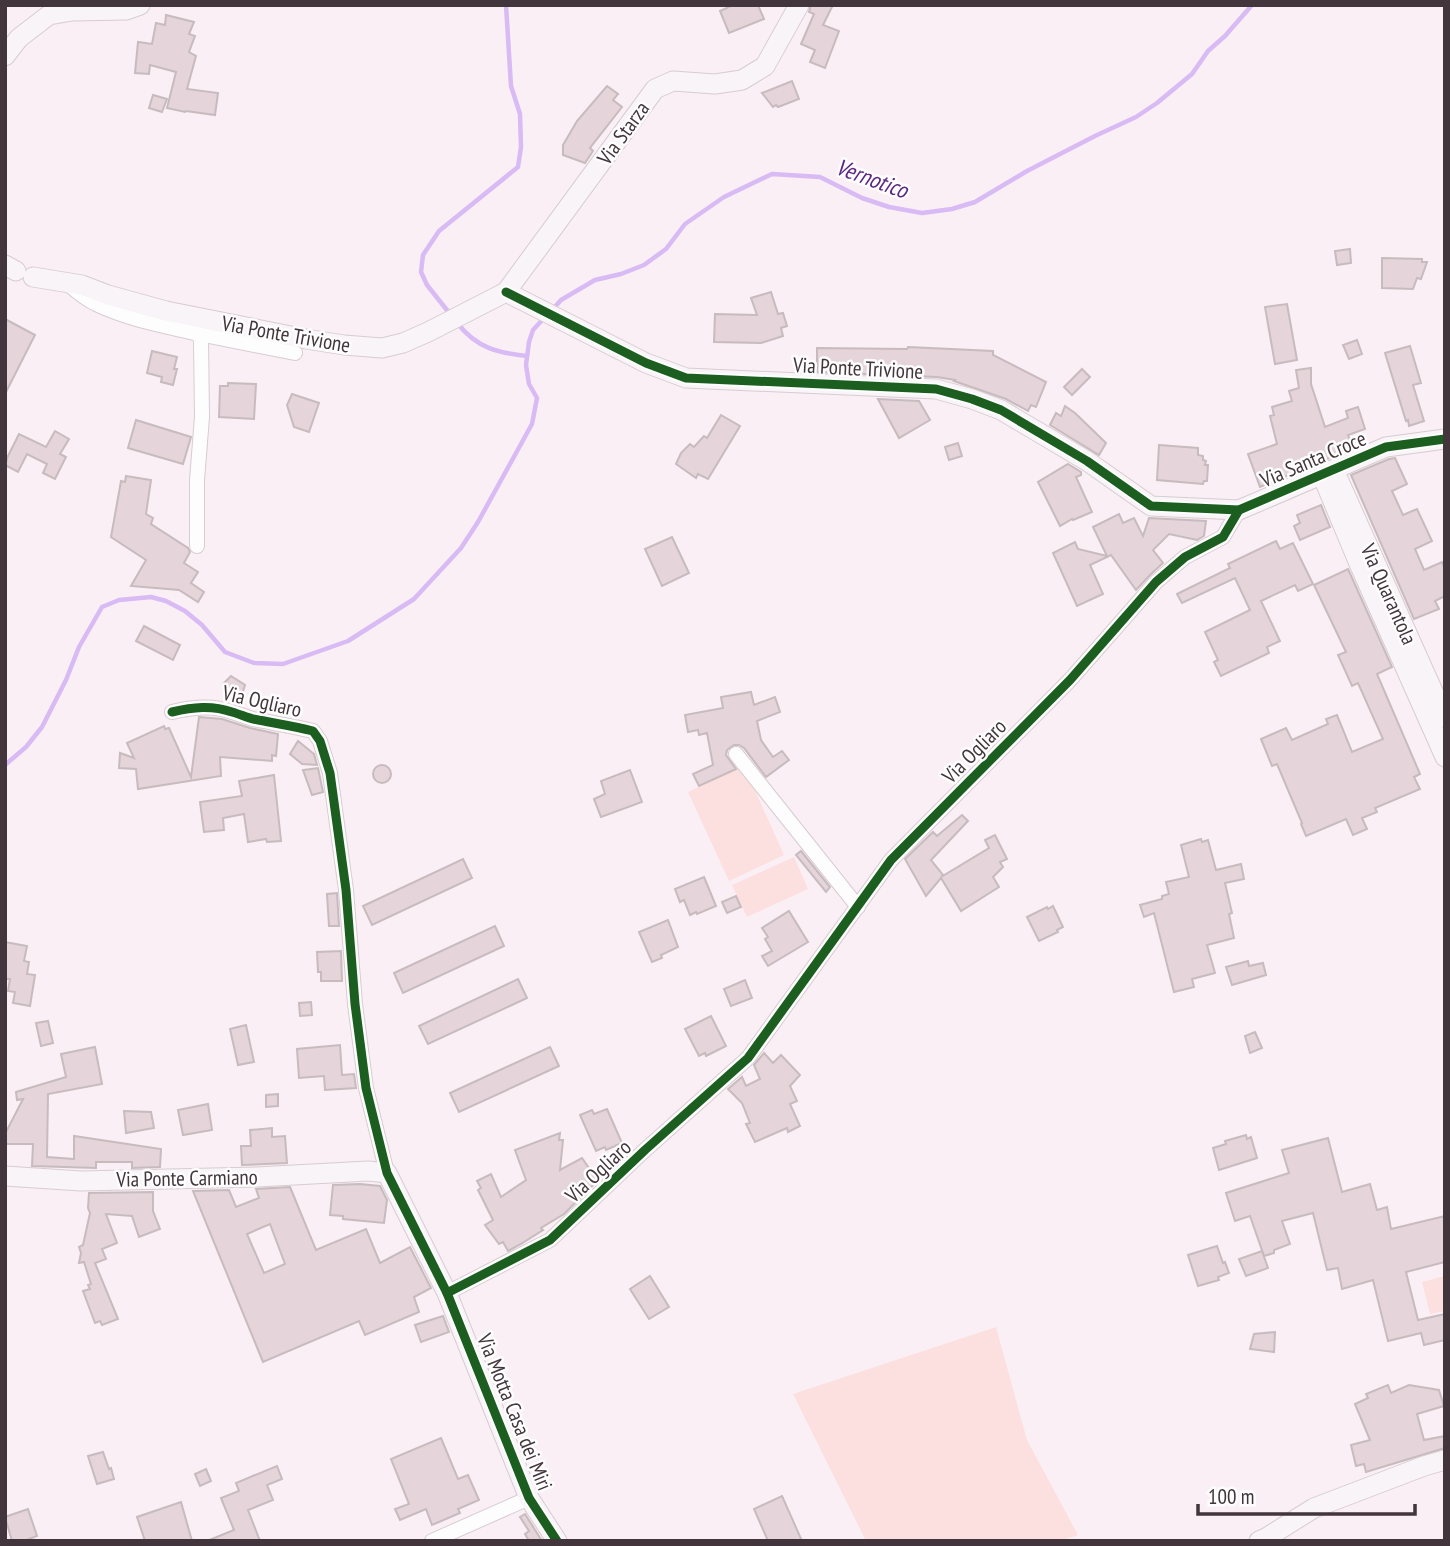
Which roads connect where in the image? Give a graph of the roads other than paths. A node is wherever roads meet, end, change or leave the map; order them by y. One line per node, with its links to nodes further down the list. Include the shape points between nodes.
1 (140, 5): 3 (street, via 49,15)
2 (799, 5): 7 (street, Via Starza, via 765,66 743,80 715,84 673,81 655,89)
3 (12, 37): 4 (street)
4 (5, 56)
5 (18, 271): 6 (street, Via Ponte Trivione)
6 (65, 282): 7 (street, Via Ponte Trivione, via 166,312 318,341 382,348 428,332); 8 (street, via 98,305)
7 (506, 292): 12 (street, Via Ponte Trivione, via 646,363 686,378 936,389 1001,410 1151,506)
8 (199, 334): 9 (street); 13 (street, via 202,417)
9 (295, 353)
10 (1445, 439): 11 (street, Via Santa Croce, via 1386,447)
11 (1328, 472): 12 (street, Via Santa Croce); 15 (street, Via Quarantola); 16 (street, via 1360,566)
12 (1239, 510): 18 (street, Via Ogliaro, via 1223,537 1185,557 1156,582 1070,680 891,860)
13 (197, 546)
14 (172, 712): 19 (street, Via Ogliaro, via 193,707 229,710 313,731 320,741 330,773 346,890 355,1004)
15 (1445, 718)
16 (1443, 750)
17 (736, 754): 18 (street)
18 (858, 907): 21 (street, Via Ogliaro, via 748,1058 550,1240)
19 (377, 1172): 20 (street, Via Ponte Carmiano, via 80,1181); 21 (street, Via Ogliaro)
20 (5, 1177)
21 (447, 1293): 23 (street, Via Motta Casa dei Miri)
22 (1445, 1460): 26 (street, via 1314,1508)
23 (529, 1498): 24 (street); 25 (street, Via Motta Casa dei Miri)
24 (432, 1541)
25 (557, 1541)
26 (1259, 1541)

